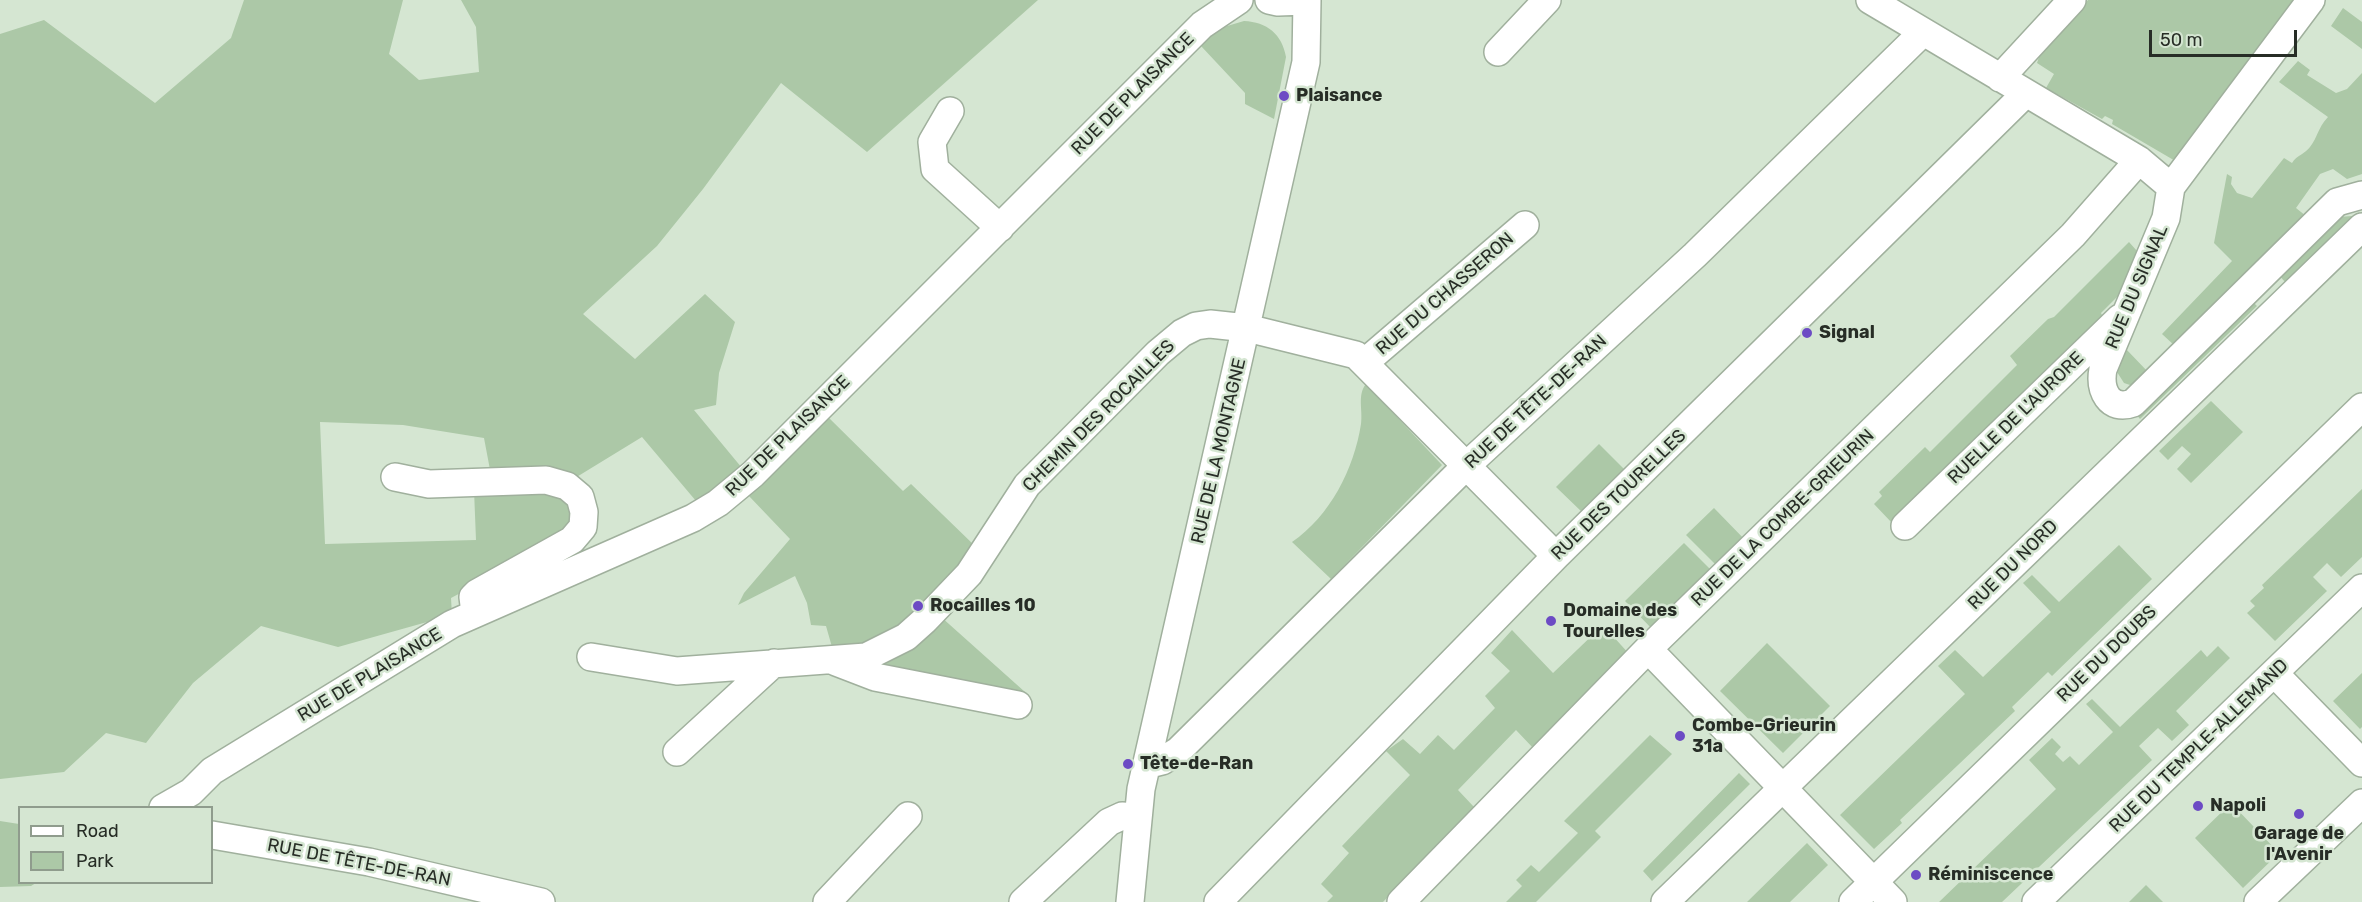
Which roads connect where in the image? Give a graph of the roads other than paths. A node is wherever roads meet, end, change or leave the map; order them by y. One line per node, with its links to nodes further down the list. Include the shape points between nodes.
1 (1239, 0): 18 (street, RUE DE PLAISANCE, via 1202,25)
2 (1269, 0): 3 (street)
3 (1307, 0): 20 (street, RUE DE LA MONTAGNE, via 1306,62)
4 (1547, 0): 9 (street)
5 (1870, 0): 8 (street)
6 (2072, 0): 10 (street)
7 (2311, 0): 14 (street)
8 (1922, 33): 10 (street); 23 (street, RUE DE TÊTE-DE-RAN, via 1695,255)
9 (1498, 52)
10 (2000, 78): 11 (street)
11 (2026, 93): 13 (street); 26 (street, RUE DES TOURELLES)
12 (950, 111): 18 (street, via 932,142 935,169)
13 (2139, 160): 14 (street); 29 (street, RUE DE LA COMBE-GRIEURIN, via 2073,235)
14 (2171, 187): 19 (street, RUE DU SIGNAL, via 2166,218)
15 (2362, 195): 19 (street, RUE DU SIGNAL, via 2337,202 2133,403 2124,406 2110,402 2101,379)
16 (1525, 225): 21 (street, RUE DU CHASSERON)
17 (2362, 227): 38 (street, RUE DU NORD)
18 (1000, 228): 28 (street, RUE DE PLAISANCE, via 753,474 718,503 628,549)
19 (2128, 310): 25 (street, RUELLE DE L'AURORE)
20 (1247, 328): 21 (street, CHEMIN DES ROCAILLES, via 1356,355); 31 (street, CHEMIN DES ROCAILLES, via 1210,324 1182,333 1027,485 969,574 925,620 889,647 866,657); 37 (street, RUE DE LA MONTAGNE)
21 (1364, 363): 23 (street, CHEMIN DES ROCAILLES)
22 (2362, 407): 45 (street, RUE DU DOUBS)
23 (1467, 465): 26 (street, CHEMIN DES ROCAILLES); 37 (street, RUE DE TÊTE-DE-RAN, via 1178,751)
24 (395, 477): 28 (street, via 429,484 546,480 567,486 580,497 583,527 572,540 477,593 473,597)
25 (1905, 526)
26 (1556, 556): 46 (street, RUE DES TOURELLES)
27 (2362, 588): 33 (street, RUE DU TEMPLE-ALLEMAND)
28 (475, 613): 39 (street, RUE DE PLAISANCE, via 212,771)
29 (1648, 649): 38 (street); 51 (street, RUE DE LA COMBE-GRIEURIN)
30 (591, 657): 32 (street, CHEMIN DES ROCAILLES, via 677,671)
31 (832, 660): 32 (street, CHEMIN DES ROCAILLES); 34 (street, via 875,677)
32 (774, 663): 35 (street)
33 (2275, 674): 36 (street); 55 (street, RUE DU TEMPLE-ALLEMAND)
34 (1018, 705)
35 (677, 752)
36 (2362, 763)
37 (1146, 765): 43 (street, RUE DE LA MONTAGNE)
38 (1783, 785): 45 (street); 52 (street, RUE DU NORD)
39 (190, 800): 41 (street, RUE DE PLAISANCE)
40 (2362, 803): 56 (street)
41 (167, 806)
42 (908, 816): 48 (street)
43 (1138, 817): 49 (street, via 1122,816 1109,822); 50 (street, RUE DE LA MONTAGNE)
44 (213, 835): 47 (street, RUE DE TÊTE-DE-RAN, via 369,862)
45 (1874, 882): 53 (street, RUE DU DOUBS); 54 (street)
46 (1229, 898)
47 (541, 902)
48 (827, 902)
49 (1023, 902)
50 (1130, 902)
51 (1401, 902)
52 (1665, 902)
53 (1853, 902)
54 (1893, 902)
55 (2036, 902)
56 (2258, 902)

